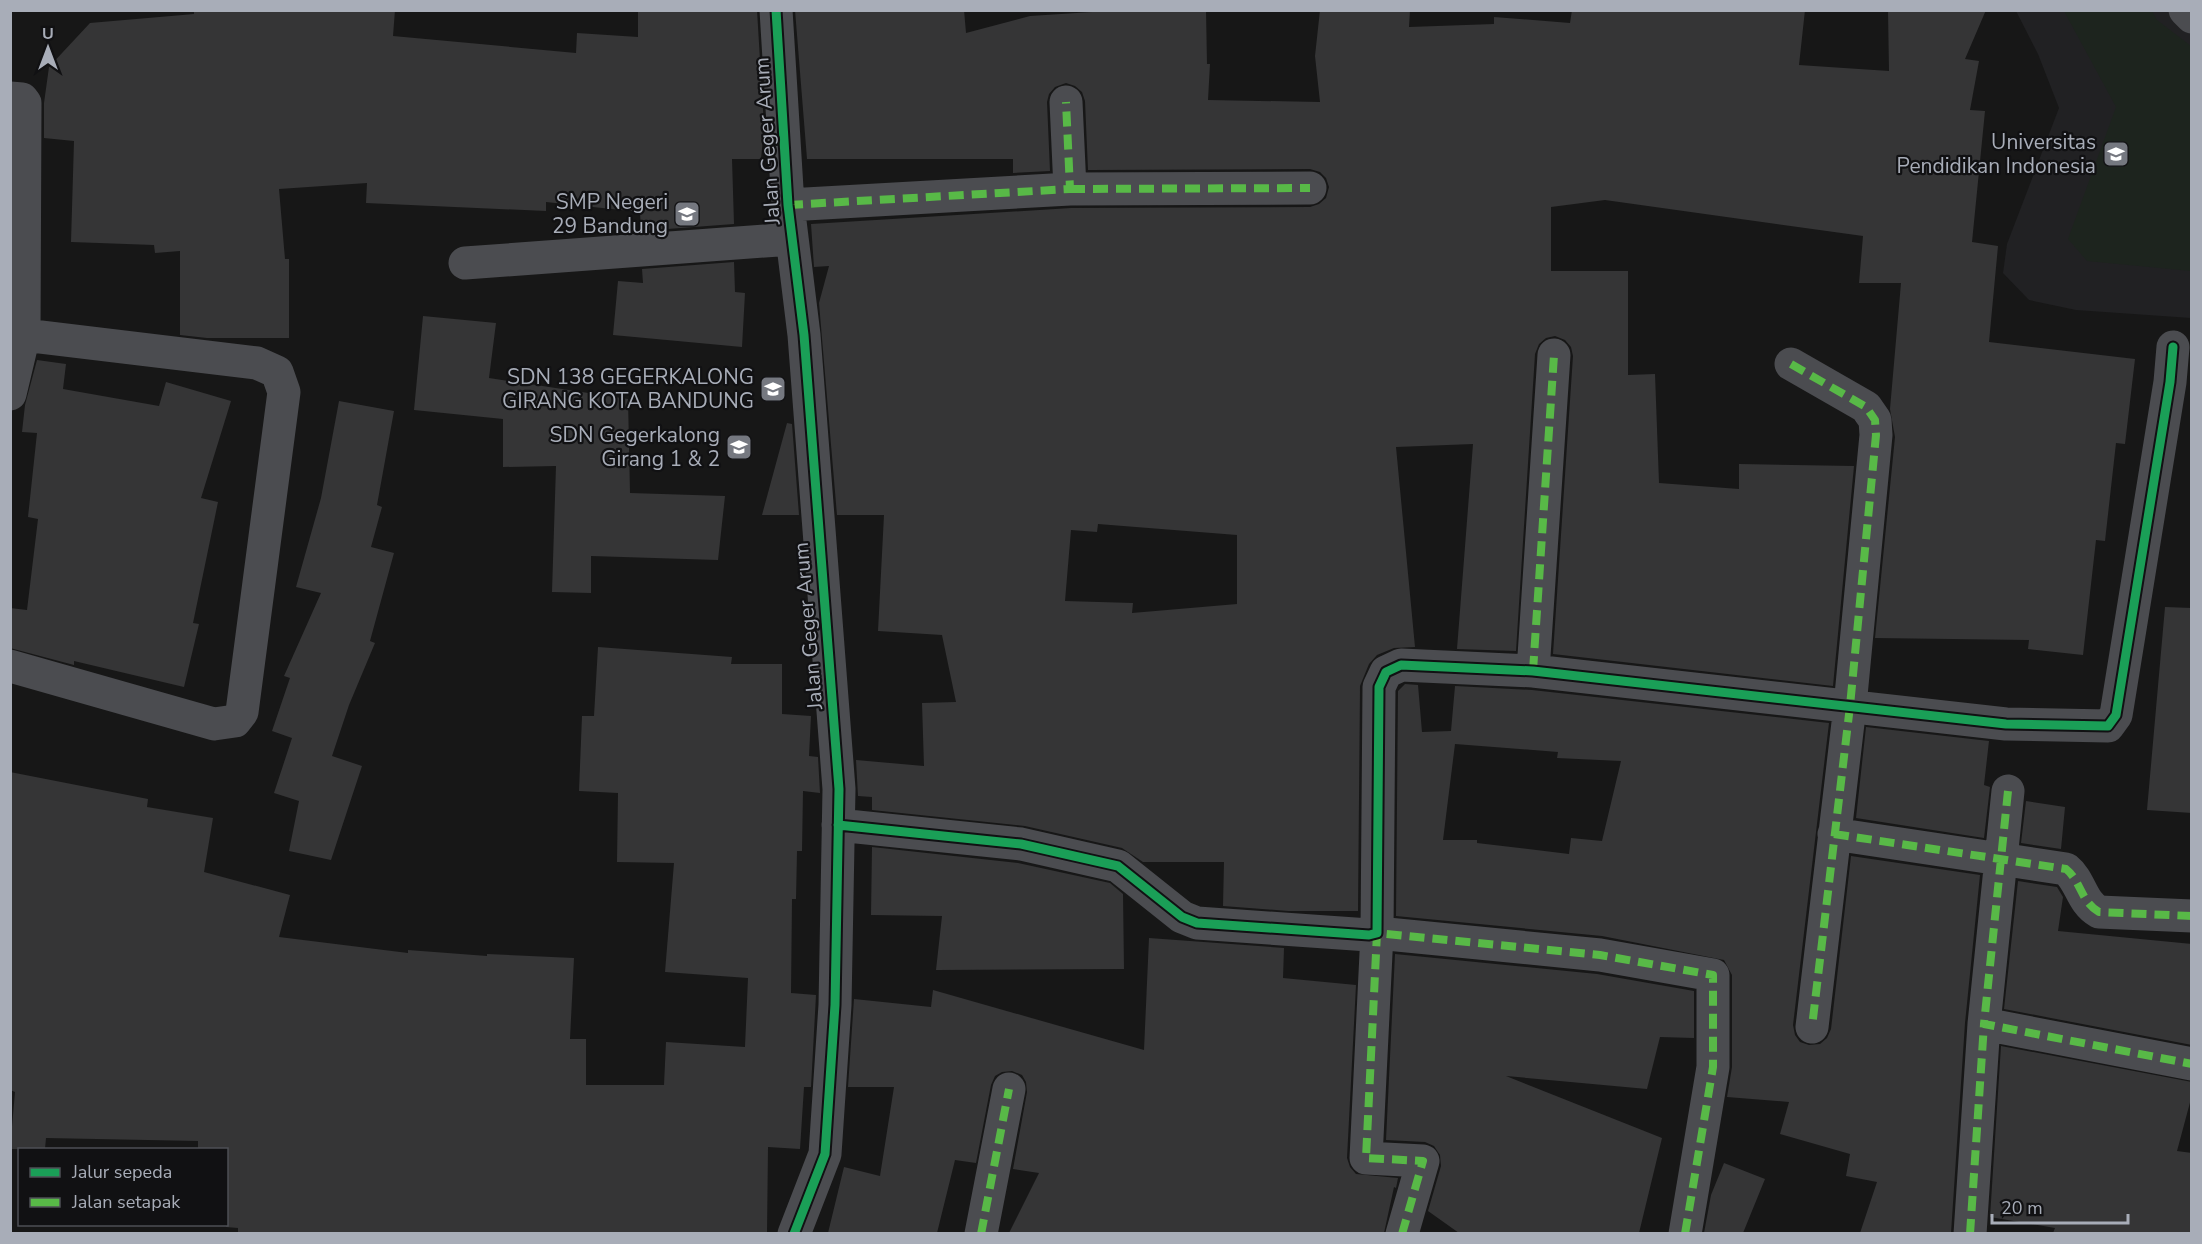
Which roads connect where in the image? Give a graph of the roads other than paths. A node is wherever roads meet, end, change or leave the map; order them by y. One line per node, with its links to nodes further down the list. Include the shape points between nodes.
1 (776, 10): 8 (street, Jalan Geger Arum)
2 (2185, 10): 3 (street)
3 (2192, 17)
4 (15, 98): 11 (street, via 26,103)
5 (1066, 102): 7 (street)
6 (1310, 188): 7 (street)
7 (1070, 189): 8 (street)
8 (788, 205): 9 (street, Jalan Geger Arum)
9 (792, 240): 10 (street); 20 (street, Jalan Geger Arum, via 804,335 839,789)
10 (465, 263)
11 (24, 335): 15 (street); 16 (street, via 257,363 277,372 284,392 242,712 236,721 214,724)
12 (2173, 347): 18 (street, via 2116,715 2111,724 2006,724)
13 (1554, 355): 17 (street)
14 (1791, 364): 18 (street, via 1866,407 1875,420)
15 (10, 394)
16 (10, 666)
17 (1533, 671): 18 (street); 24 (street, via 1401,665 1381,679)
18 (1850, 706): 21 (street)
19 (2008, 791): 22 (street)
20 (838, 825): 24 (street, via 1021,844 1118,866 1182,917 1197,923); 29 (street, Jalan Geger Arum, via 835,1005 825,1154)
21 (1834, 834): 22 (street); 26 (street)
22 (2001, 858): 23 (street, via 2066,869 2075,877 2091,908 2098,912); 25 (street)
23 (2192, 916)
24 (1377, 933): 31 (street, via 1366,1158 1423,1161); 32 (street, via 1600,955 1713,975 1713,1067)
25 (1984, 1024): 27 (street); 33 (street)
26 (1812, 1027)
27 (2192, 1064)
28 (1009, 1089): 30 (street)
29 (794, 1233)
30 (981, 1233)
31 (1402, 1233)
32 (1685, 1233)
33 (1970, 1233)

